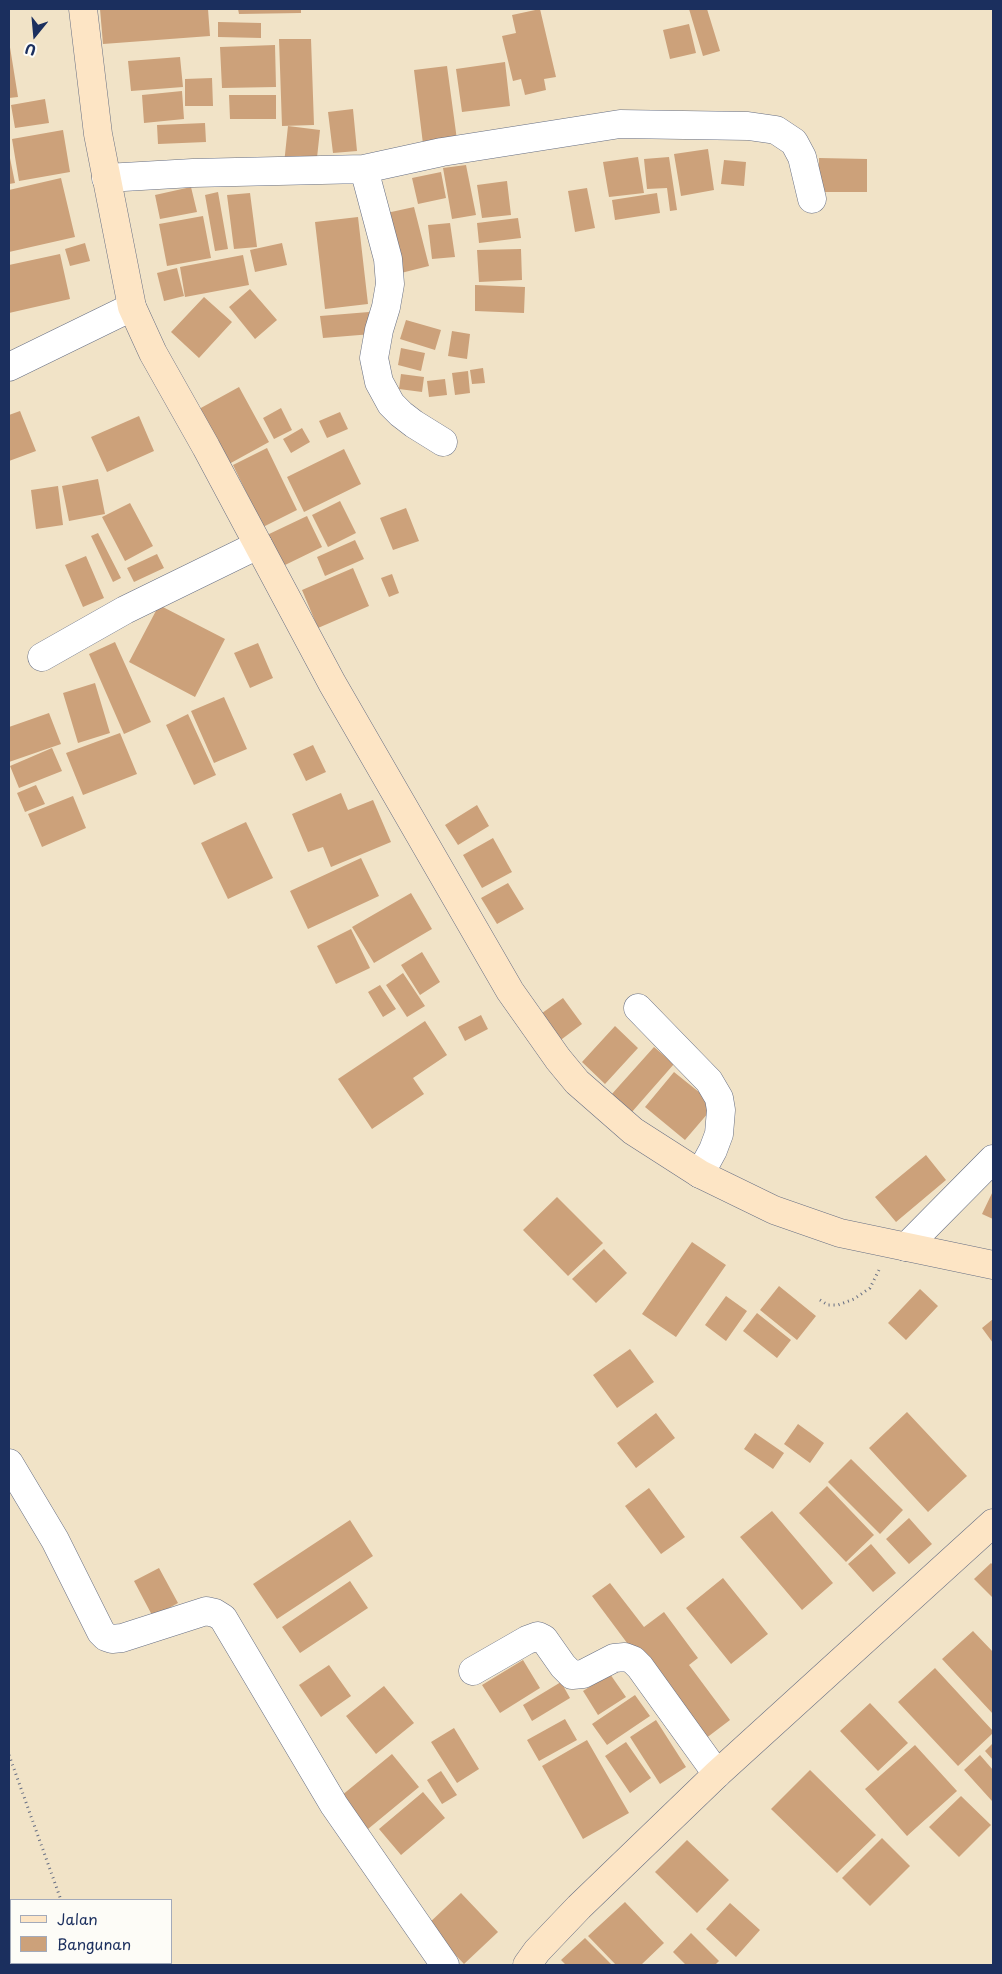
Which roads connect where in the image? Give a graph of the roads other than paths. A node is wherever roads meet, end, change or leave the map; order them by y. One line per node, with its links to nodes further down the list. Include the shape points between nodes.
1 (83, 9): 3 (street)
2 (364, 169): 3 (street, via 202,172); 4 (street, via 442,152 620,124 748,126 776,130 794,142 802,157); 7 (street, via 388,259 390,284 374,358 379,382 391,404 401,414)
3 (106, 178): 5 (street)
4 (812, 199)
5 (132, 308): 6 (street); 8 (street, via 153,353)
6 (9, 367)
7 (443, 442)
8 (258, 545): 9 (street, via 125,610); 12 (street, via 332,683 510,991 578,1082 633,1131)
9 (42, 657)
10 (638, 1008): 12 (street, via 709,1081 719,1098 719,1134)
11 (993, 1159): 13 (street)
12 (700, 1174): 13 (street, via 774,1210 840,1233)
13 (894, 1245): 14 (street)
14 (993, 1264)
15 (9, 1463): 19 (street, via 106,1636 112,1640 122,1638 206,1612 215,1612 223,1618 334,1805)
16 (993, 1524): 18 (street)
17 (473, 1671): 18 (street, via 538,1636 544,1639 572,1675 583,1674 614,1658 633,1660)
18 (717, 1774): 20 (street, via 579,1907)
19 (445, 1965)
20 (527, 1965)

